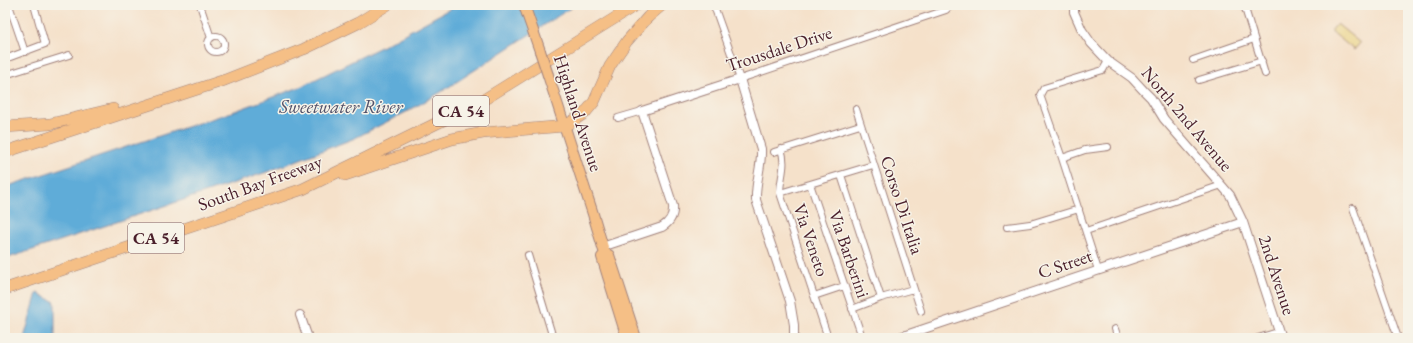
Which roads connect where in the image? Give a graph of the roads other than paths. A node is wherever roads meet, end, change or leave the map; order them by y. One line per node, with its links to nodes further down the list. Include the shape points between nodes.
1 (9, 5): 15 (street)
2 (34, 5): 15 (street, via 45,44)
3 (200, 5): 13 (street)
4 (373, 5): 21 (highway, via 346,22)
5 (387, 5): 21 (highway, via 358,23)
6 (524, 5): 31 (main road, Highland Avenue, bridge)
7 (636, 5): 42 (highway, South Bay Freeway / CA 54, via 480,102)
8 (662, 5): 31 (highway, via 627,41 610,66 594,102 585,113)
9 (1074, 5): 19 (street, North 2nd Avenue, via 1074,12 1082,30)
10 (1244, 5): 14 (street)
11 (714, 6): 24 (street)
12 (950, 6): 24 (street, Trousdale Drive, via 939,12)
13 (212, 38)
14 (1254, 39): 18 (street); 20 (street)
15 (25, 52): 17 (street)
16 (69, 55): 23 (street)
17 (5, 59)
18 (1193, 60)
19 (1108, 61): 37 (street, via 1103,70 1044,88 1040,95); 41 (street, North 2nd Avenue, via 1132,78 1147,94 1164,119)
20 (1262, 61): 22 (street); 25 (street)
21 (253, 70): 26 (highway)
22 (1265, 74)
23 (5, 75)
24 (740, 79): 28 (street, Trousdale Drive); 67 (street, via 761,149 756,200 790,301)
25 (1199, 80)
26 (154, 104): 32 (highway, via 125,106 50,124); 35 (highway)
27 (856, 108): 30 (street, Corso Di Italia)
28 (642, 111): 29 (street, Trousdale Drive); 49 (street, via 673,206 672,216 662,227)
29 (618, 118)
30 (860, 125): 34 (street); 38 (street, Corso Di Italia)
31 (565, 126): 42 (highway, via 483,133 452,139); 49 (main road, Highland Avenue)
32 (5, 127)
33 (1108, 147): 37 (street, via 1085,150)
34 (781, 149): 36 (street); 43 (street, Via Veneto, via 785,163)
35 (5, 152)
36 (774, 152)
37 (1062, 158): 45 (street)
38 (873, 165): 39 (street); 54 (street, Corso Di Italia)
39 (841, 174): 40 (street); 56 (street)
40 (810, 184): 43 (street); 52 (street, Via Barberini)
41 (1222, 185): 46 (street, North 2nd Avenue); 48 (street)
42 (303, 189): 53 (highway, South Bay Freeway / CA 54)
43 (780, 194): 55 (street, Via Veneto)
44 (1352, 208): 72 (street)
45 (1079, 209): 47 (street, via 1030,224); 48 (street)
46 (1244, 222): 51 (street, C Street); 62 (street, 2nd Avenue)
47 (1008, 227)
48 (1086, 231): 51 (street)
49 (604, 251): 65 (main road, via 602,257); 66 (main road, via 609,255)
50 (528, 255): 64 (street)
51 (1098, 270): 69 (street, C Street)
52 (844, 286): 55 (street); 57 (street, Via Barberini)
53 (7, 289)
54 (913, 289): 56 (street); 58 (street, Corso Di Italia)
55 (814, 296): 68 (street, Via Veneto)
56 (881, 298): 57 (street)
57 (852, 309): 61 (street, Via Barberini)
58 (921, 311)
59 (300, 315): 63 (street)
60 (1115, 329): 70 (street)
61 (860, 334)
62 (1280, 335): 71 (street)
63 (308, 338)
64 (553, 338)
65 (627, 338)
66 (636, 338)
67 (794, 338)
68 (828, 338)
69 (897, 338)
70 (1118, 338)
71 (1258, 338)
72 (1398, 338)

